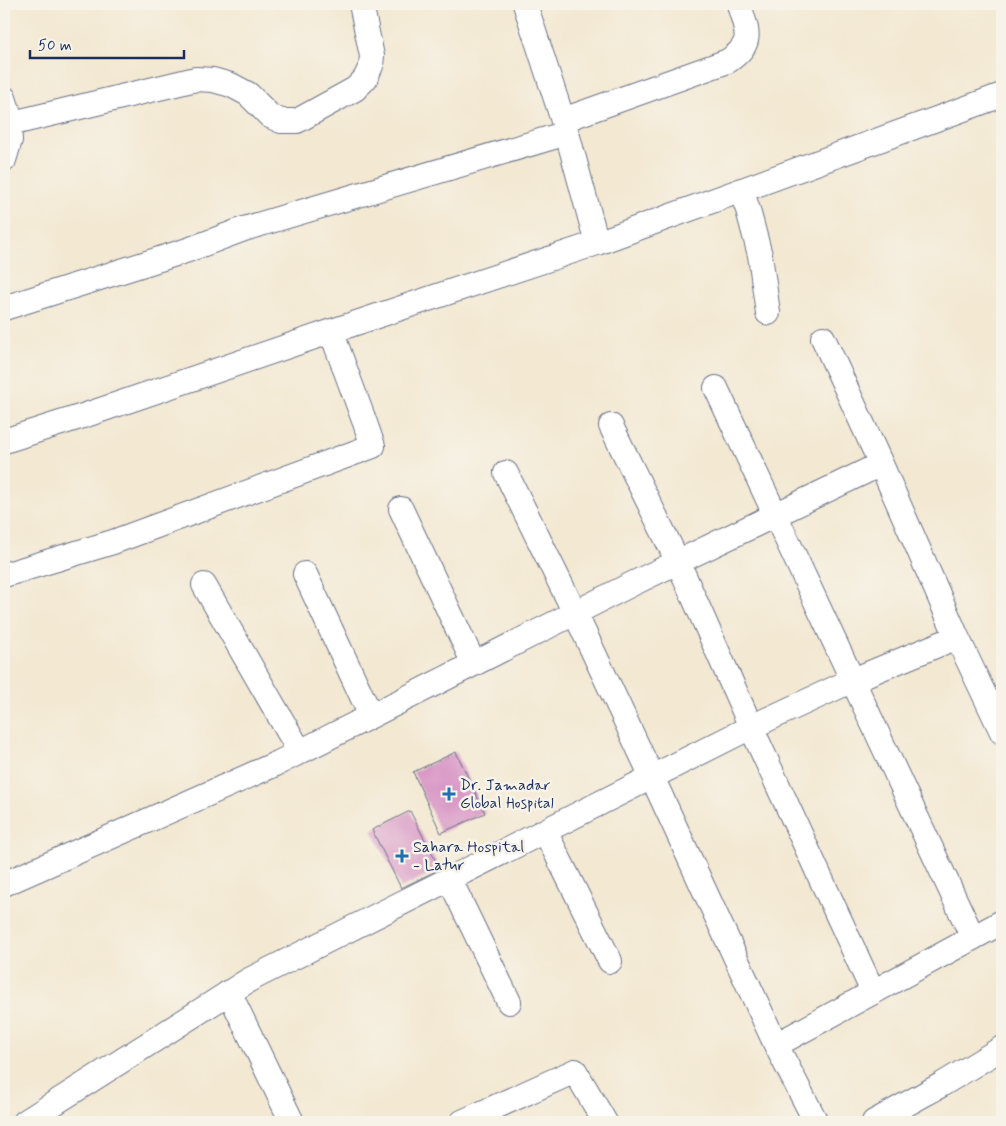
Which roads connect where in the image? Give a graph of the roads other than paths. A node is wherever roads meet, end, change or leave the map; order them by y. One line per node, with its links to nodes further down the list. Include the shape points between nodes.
1 (361, 4): 6 (street, via 372,56 365,79 355,89 298,121 281,121 270,116 248,94 231,85 196,79)
2 (525, 4): 7 (street)
3 (739, 4): 7 (street, via 748,36 738,54 728,61)
4 (1002, 95): 9 (street)
5 (4, 98): 6 (street)
6 (9, 124): 8 (street, via 10,140)
7 (565, 126): 10 (street); 11 (street)
8 (4, 160)
9 (741, 190): 10 (street); 12 (street, via 760,255)
10 (597, 243): 13 (street)
11 (4, 308)
12 (768, 312)
13 (331, 331): 17 (street); 24 (street, via 373,446 113,542)
14 (823, 338): 18 (street)
15 (716, 388): 21 (street)
16 (611, 426): 22 (street)
17 (4, 441)
18 (882, 464): 21 (street); 27 (street)
19 (506, 473): 26 (street)
20 (401, 509): 28 (street)
21 (776, 516): 22 (street); 29 (street)
22 (678, 562): 26 (street); 31 (street)
23 (305, 574): 30 (street)
24 (4, 575)
25 (204, 585): 33 (street)
26 (575, 613): 28 (street); 34 (street)
27 (957, 638): 29 (street); 32 (street)
28 (474, 664): 30 (street)
29 (853, 680): 31 (street); 39 (street)
30 (371, 716): 33 (street)
31 (751, 727): 34 (street); 42 (street)
32 (1002, 732)
33 (300, 752): 37 (street)
34 (652, 777): 35 (street); 44 (street)
35 (545, 830): 36 (street); 40 (street)
36 (449, 878): 41 (street); 43 (street)
37 (4, 884)
38 (1002, 922): 39 (street)
39 (973, 938): 42 (street)
40 (610, 961)
41 (229, 992): 46 (street); 47 (street)
42 (873, 992): 44 (street)
43 (509, 1002)
44 (776, 1046): 50 (street)
45 (1002, 1048): 51 (street)
46 (25, 1122)
47 (292, 1122)
48 (462, 1122): 49 (street, via 575,1071)
49 (605, 1122)
50 (816, 1122)
51 (874, 1122)

